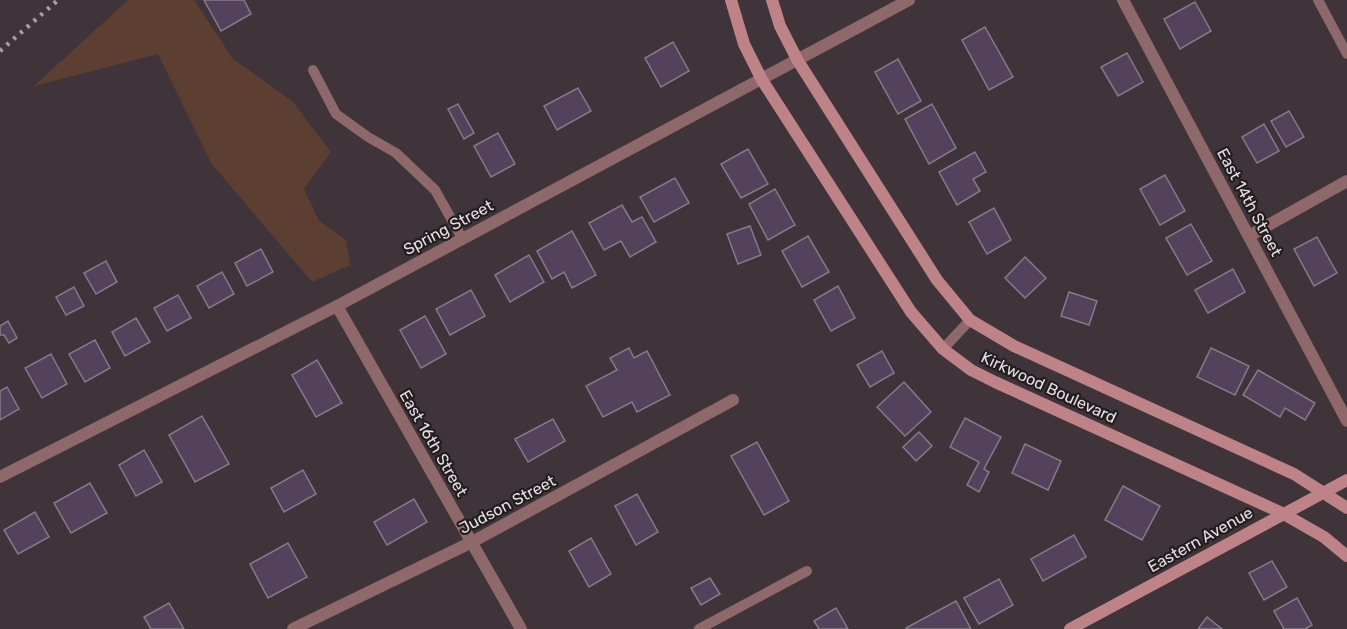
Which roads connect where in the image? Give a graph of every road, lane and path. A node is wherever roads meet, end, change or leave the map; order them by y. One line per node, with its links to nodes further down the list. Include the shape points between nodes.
1 (731, 0): 9 (street, Kirkwood Boulevard, via 744,44)
2 (772, 0): 7 (street, Kirkwood Boulevard)
3 (909, 0): 7 (street, Spring Street)
4 (1123, 0): 11 (street, East 14th Street)
5 (1318, 0): 6 (lane)
6 (1347, 54)
7 (798, 61): 9 (street, Spring Street); 14 (street, Kirkwood Boulevard, via 931,270)
8 (313, 70): 12 (lane, via 336,114 396,153 435,190)
9 (762, 80): 12 (street, Spring Street); 15 (street, Kirkwood Boulevard, via 911,312)
10 (1347, 181): 11 (street)
11 (1249, 236): 17 (street, East 14th Street)
12 (462, 238): 13 (street, Spring Street)
13 (337, 306): 18 (street, Spring Street); 23 (street, East 16th Street)
14 (970, 320): 15 (lane); 20 (street, Kirkwood Boulevard, via 1014,346 1294,474)
15 (943, 349): 22 (street, Kirkwood Boulevard, via 995,382)
16 (733, 400): 23 (street, Judson Street)
17 (1347, 421)
18 (0, 477)
19 (1347, 480): 20 (street, Eastern Avenue)
20 (1323, 492): 21 (street, Kirkwood Boulevard); 22 (street, Eastern Avenue)
21 (1347, 508)
22 (1282, 513): 24 (street, Kirkwood Boulevard, via 1324,537); 29 (street, Eastern Avenue)
23 (472, 542): 26 (street, Judson Street); 27 (street, East 16th Street)
24 (1347, 556)
25 (807, 571): 28 (lane)
26 (293, 629)
27 (521, 629)
28 (699, 629)
29 (1070, 629)

